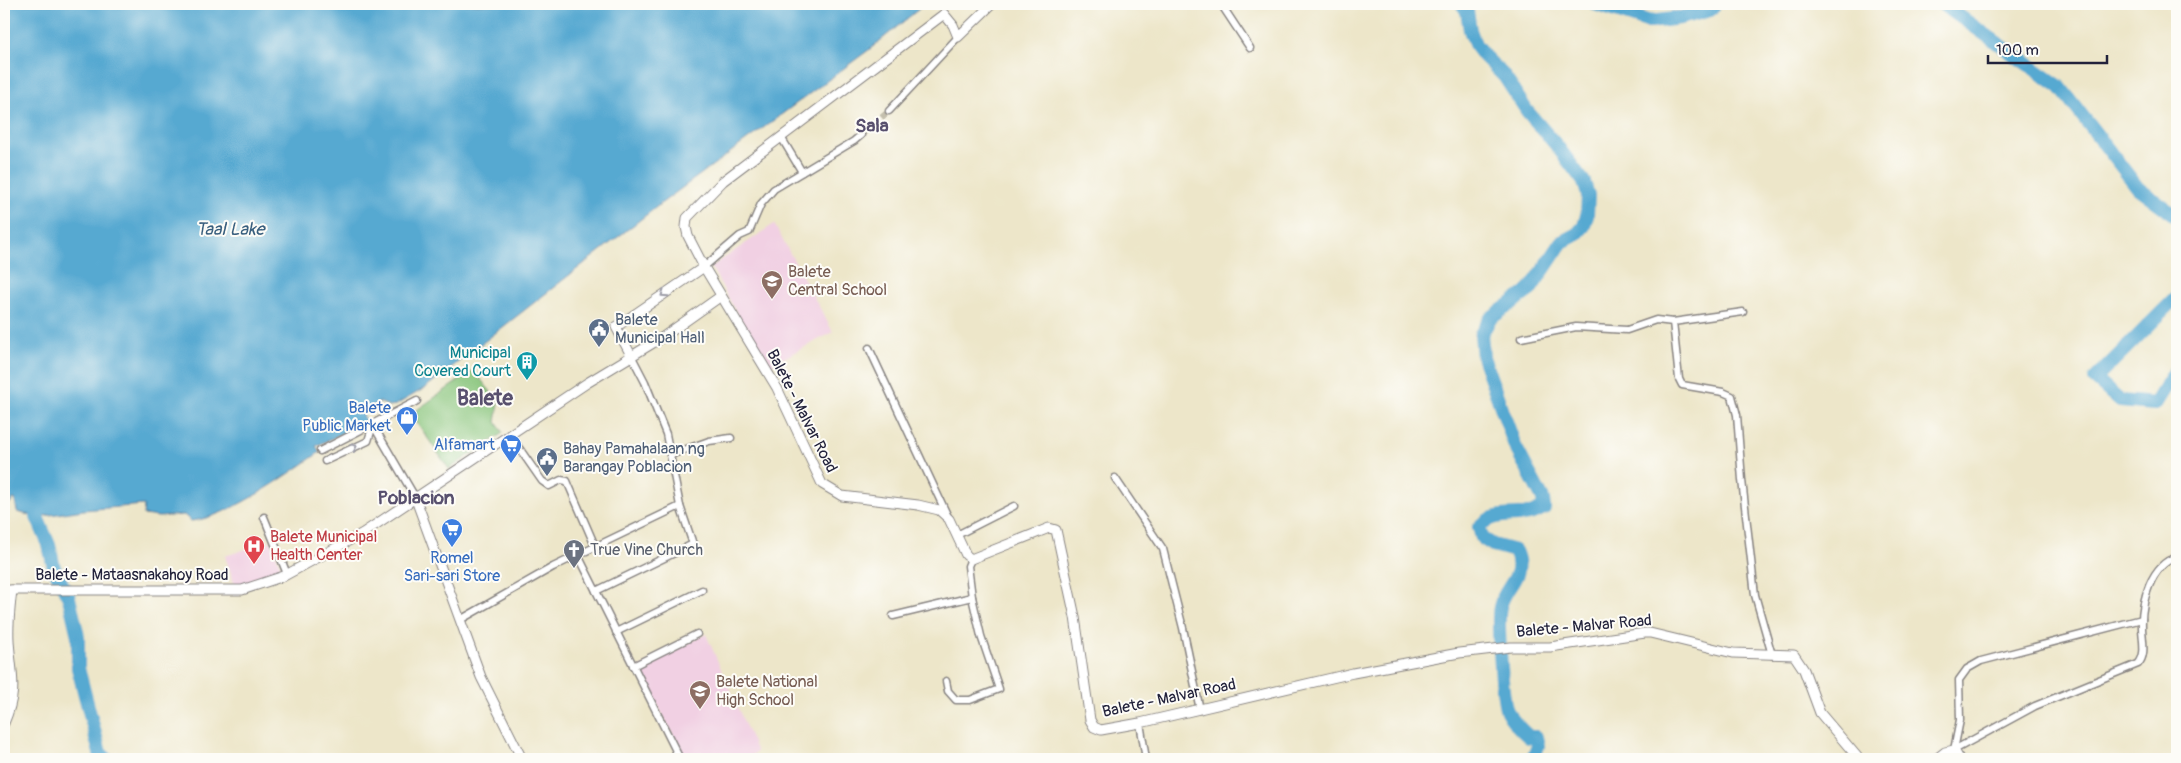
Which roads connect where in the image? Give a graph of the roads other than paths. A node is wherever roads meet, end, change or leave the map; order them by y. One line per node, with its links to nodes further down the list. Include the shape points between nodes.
1 (992, 4): 3 (main road)
2 (1221, 4): 4 (street)
3 (958, 37): 5 (street); 7 (main road, Balete - Malvar Road, via 944,14)
4 (1250, 48)
5 (888, 111)
6 (861, 135): 8 (street)
7 (781, 137): 8 (street); 9 (main road, Balete - Malvar Road, via 723,181 687,218 688,236)
8 (802, 172): 9 (street, via 774,190 761,204 749,232)
9 (704, 267): 10 (main road, Balete - Malvar Road); 15 (main road, one-way to 15, via 616,327)
10 (722, 296): 15 (main road); 28 (main road, Balete - Malvar Road, via 777,388 822,484 842,496 918,505 939,510)
11 (1743, 312): 12 (street)
12 (1672, 322): 13 (street, via 1656,320 1627,330 1576,326); 44 (street, via 1682,385 1723,392 1732,396 1734,402 1755,595)
13 (1521, 338)
14 (869, 348): 28 (street)
15 (632, 356): 18 (main road, Balete - Mataasnakahoy Road); 21 (street, via 666,434)
16 (416, 401): 17 (street)
17 (376, 424): 20 (street); 22 (street, one-way to 17, via 368,441); 24 (street)
18 (510, 435): 24 (main road, Balete - Mataasnakahoy Road); 30 (street, via 542,481 549,486 561,480 567,481)
19 (731, 438): 21 (street, via 709,441)
20 (320, 451)
21 (670, 456): 25 (street)
22 (326, 461)
23 (1115, 478): 47 (street, via 1163,549)
24 (415, 497): 34 (main road, Balete - Mataasnakahoy Road, via 363,533); 41 (main road)
25 (680, 506): 30 (street); 37 (street, via 693,544)
26 (1014, 506): 29 (street)
27 (264, 517): 34 (street)
28 (949, 519): 29 (main road)
29 (957, 535): 33 (main road)
30 (595, 546): 31 (street)
31 (578, 554): 37 (street); 41 (street)
32 (2177, 557): 40 (street, via 2166,562 2156,574 2146,594)
33 (971, 559): 38 (street, via 968,566); 49 (main road, Balete - Malvar Road, via 1049,528 1056,530 1075,617 1090,720 1101,730)
34 (287, 574): 35 (main road, Balete - Mataasnakahoy Road, via 242,590)
35 (8, 590): 48 (main road, via 14,688)
36 (702, 590): 42 (street)
37 (596, 591): 42 (street)
38 (972, 597): 39 (street); 46 (street, via 999,689 970,700 956,700 948,692)
39 (893, 616)
40 (2142, 619): 50 (street, via 2143,657 2138,664 2035,706); 50 (street, via 1981,661 1967,668 1959,680 1960,720)
41 (460, 620): 51 (main road, via 481,677)
42 (616, 632): 45 (street)
43 (697, 634): 45 (street)
44 (1772, 655): 47 (main road, Balete - Malvar Road, via 1733,653 1650,633 1550,647 1512,647 1353,673 1238,698); 54 (main road, Balete - Malvar Road, via 1790,653 1798,658 1820,713)
45 (633, 666): 52 (street)
46 (946, 682)
47 (1200, 710): 49 (main road, Balete - Malvar Road)
48 (4, 723)
49 (1140, 723): 53 (street)
50 (1954, 750): 55 (main road); 56 (main road)
51 (522, 759)
52 (680, 759)
53 (1146, 759)
54 (1859, 759)
55 (1936, 759)
56 (1959, 759)

